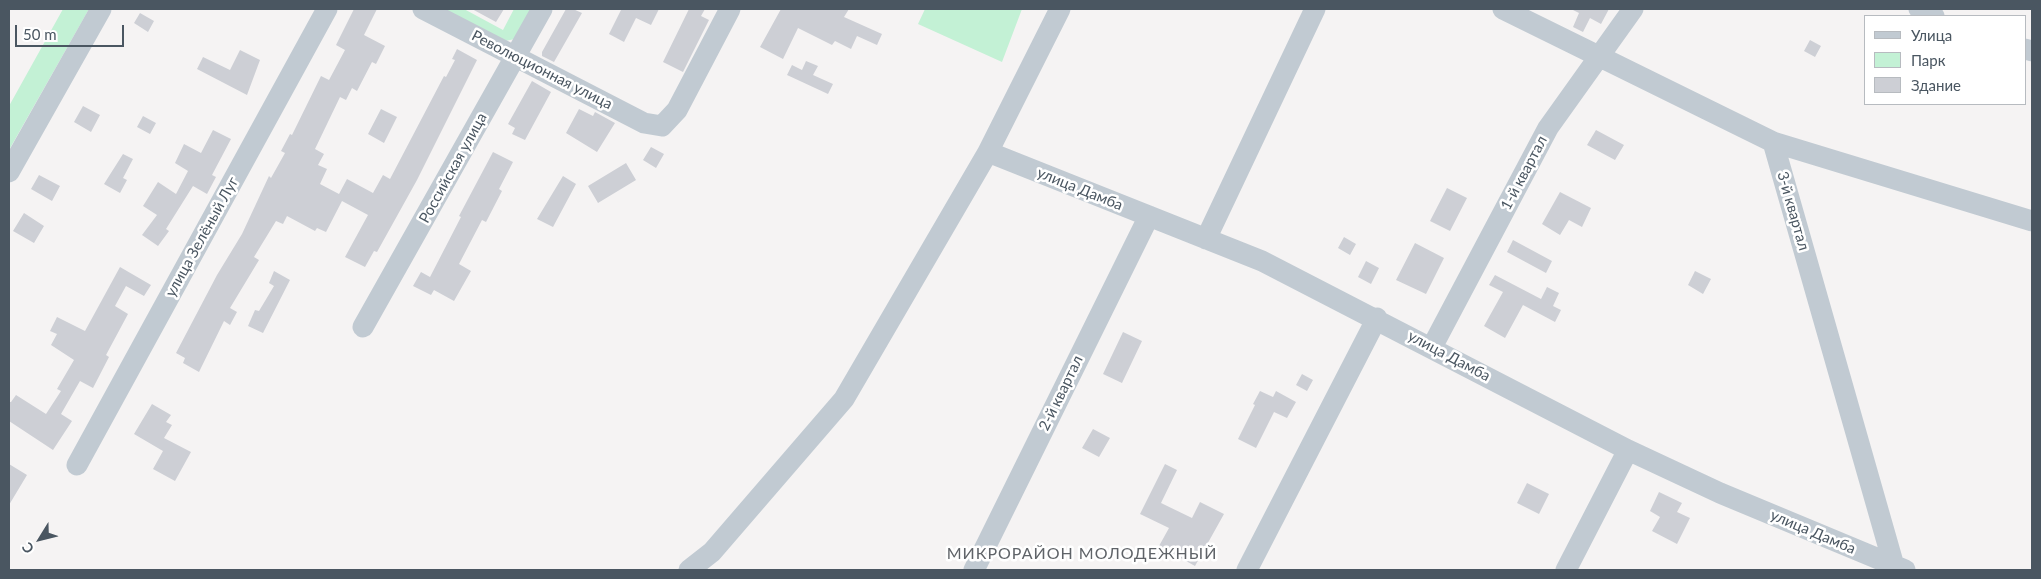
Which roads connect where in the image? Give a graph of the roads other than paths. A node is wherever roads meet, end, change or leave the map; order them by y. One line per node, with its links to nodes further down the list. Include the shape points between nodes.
1 (101, 9): 16 (street)
2 (327, 9): 24 (street, улица Зелёный Луг)
3 (423, 9): 13 (street, Революционная улица)
4 (542, 9): 13 (street, Российская улица)
5 (730, 9): 13 (street, Революционная улица, via 678,110 662,126 644,123)
6 (1060, 9): 15 (street)
7 (1316, 9): 19 (street)
8 (1502, 9): 12 (street)
9 (1633, 9): 12 (street, 1-й квартал)
10 (1919, 9): 11 (street)
11 (1932, 15)
12 (1601, 56): 14 (street); 22 (street, 1-й квартал, via 1548,128)
13 (516, 57): 21 (street, Российская улица)
14 (1773, 142): 18 (street); 25 (street, 3-й квартал)
15 (988, 152): 17 (street, улица Дамба); 26 (street, via 844,398 712,552)
16 (9, 172)
17 (1148, 216): 19 (street, улица Дамба); 27 (street, 2-й квартал)
18 (2032, 220)
19 (1206, 239): 20 (street, улица Дамба, via 1262,261)
20 (1377, 318): 22 (street, улица Дамба); 28 (street)
21 (363, 328)
22 (1432, 347): 23 (street, улица Дамба)
23 (1628, 450): 25 (street, улица Дамба); 29 (street)
24 (77, 465)
25 (1897, 569)
26 (688, 570)
27 (974, 570)
28 (1247, 570)
29 (1566, 570)

